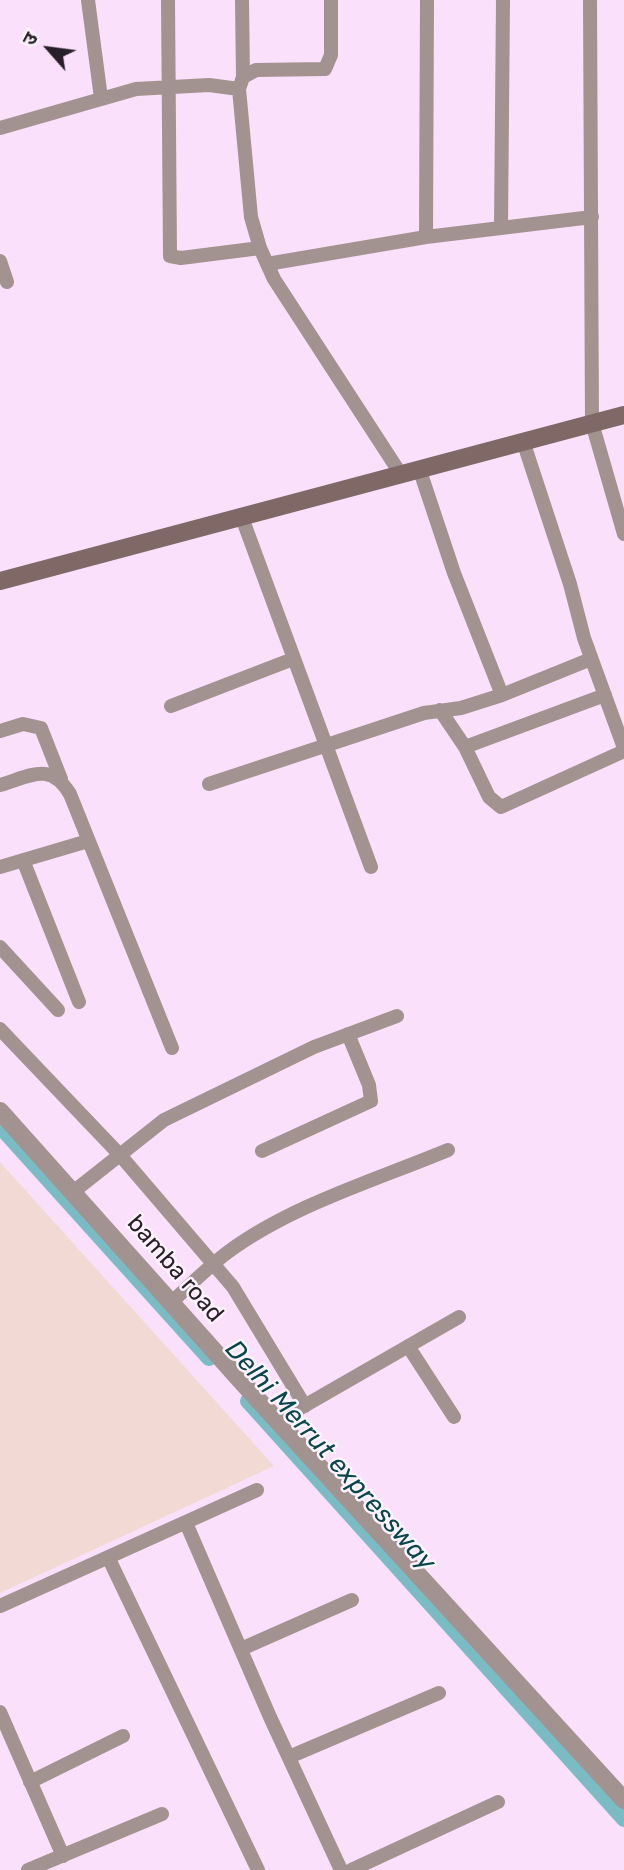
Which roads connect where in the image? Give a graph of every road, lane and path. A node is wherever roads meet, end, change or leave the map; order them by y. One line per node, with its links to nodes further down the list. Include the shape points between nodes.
1 (88, 0): 10 (street)
2 (168, 0): 9 (street)
3 (242, 0): 8 (street)
4 (331, 0): 8 (street, via 331,55 325,69 256,70)
5 (427, 0): 14 (street)
6 (503, 0): 13 (street)
7 (590, 0): 12 (street)
8 (241, 83): 9 (street); 15 (street, via 251,217)
9 (168, 87): 10 (street); 15 (street, via 170,256)
10 (101, 98): 11 (street)
11 (0, 128)
12 (592, 217): 13 (street); 20 (street)
13 (501, 228): 14 (street)
14 (426, 237): 17 (street)
15 (260, 248): 17 (street)
16 (0, 261): 18 (street)
17 (267, 264): 23 (street)
18 (7, 282)
19 (624, 415): 20 (main road)
20 (592, 423): 21 (main road); 25 (street)
21 (523, 441): 22 (main road); 28 (street)
22 (419, 468): 23 (main road); 29 (street)
23 (400, 473): 24 (main road)
24 (241, 515): 26 (main road); 27 (street)
25 (624, 534)
26 (0, 581)
27 (293, 659): 31 (street); 34 (street)
28 (591, 659): 29 (street); 30 (street)
29 (502, 695): 32 (street)
30 (605, 695): 35 (street); 36 (street)
31 (171, 706)
32 (440, 710): 34 (street); 35 (street)
33 (0, 731): 37 (street, via 23,724 41,728)
34 (325, 744): 38 (street); 43 (street)
35 (465, 747): 36 (street, via 489,797 501,807)
36 (624, 750)
37 (61, 779): 39 (street, via 46,772); 40 (street)
38 (209, 784)
39 (0, 785)
40 (88, 841): 41 (street); 50 (street)
41 (23, 860): 42 (street); 45 (street)
42 (0, 867)
43 (372, 867)
44 (0, 947): 46 (street)
45 (79, 1002)
46 (58, 1010)
47 (397, 1016): 49 (street)
48 (0, 1029): 54 (street)
49 (348, 1034): 53 (street, via 369,1085 370,1101); 54 (street, via 164,1120)
50 (172, 1048)
51 (0, 1111): 55 (street, bamba road)
52 (448, 1150): 56 (street, via 313,1207 255,1236)
53 (262, 1151)
54 (120, 1155): 55 (street); 56 (street)
55 (73, 1192): 57 (street, bamba road)
56 (214, 1264): 57 (street); 60 (street, via 233,1287)
57 (172, 1302): 62 (street, bamba road)
58 (459, 1317): 59 (street)
59 (408, 1346): 60 (street); 61 (street)
60 (305, 1406): 62 (street)
61 (454, 1417)
62 (278, 1421): 74 (street, bamba road)
63 (257, 1490): 64 (street)
64 (187, 1523): 65 (street); 68 (street)
65 (109, 1559): 67 (street); 79 (street)
66 (352, 1600): 68 (street)
67 (0, 1606)
68 (241, 1649): 72 (street)
69 (439, 1693): 72 (street)
70 (1, 1717): 73 (street)
71 (123, 1736): 73 (street)
72 (289, 1758): 80 (street)
73 (30, 1782): 77 (street)
74 (624, 1800)
75 (498, 1802): 81 (street)
76 (162, 1814): 77 (street)
77 (63, 1856): 78 (street)
78 (28, 1870)
79 (258, 1870)
80 (341, 1870)
81 (351, 1870)

